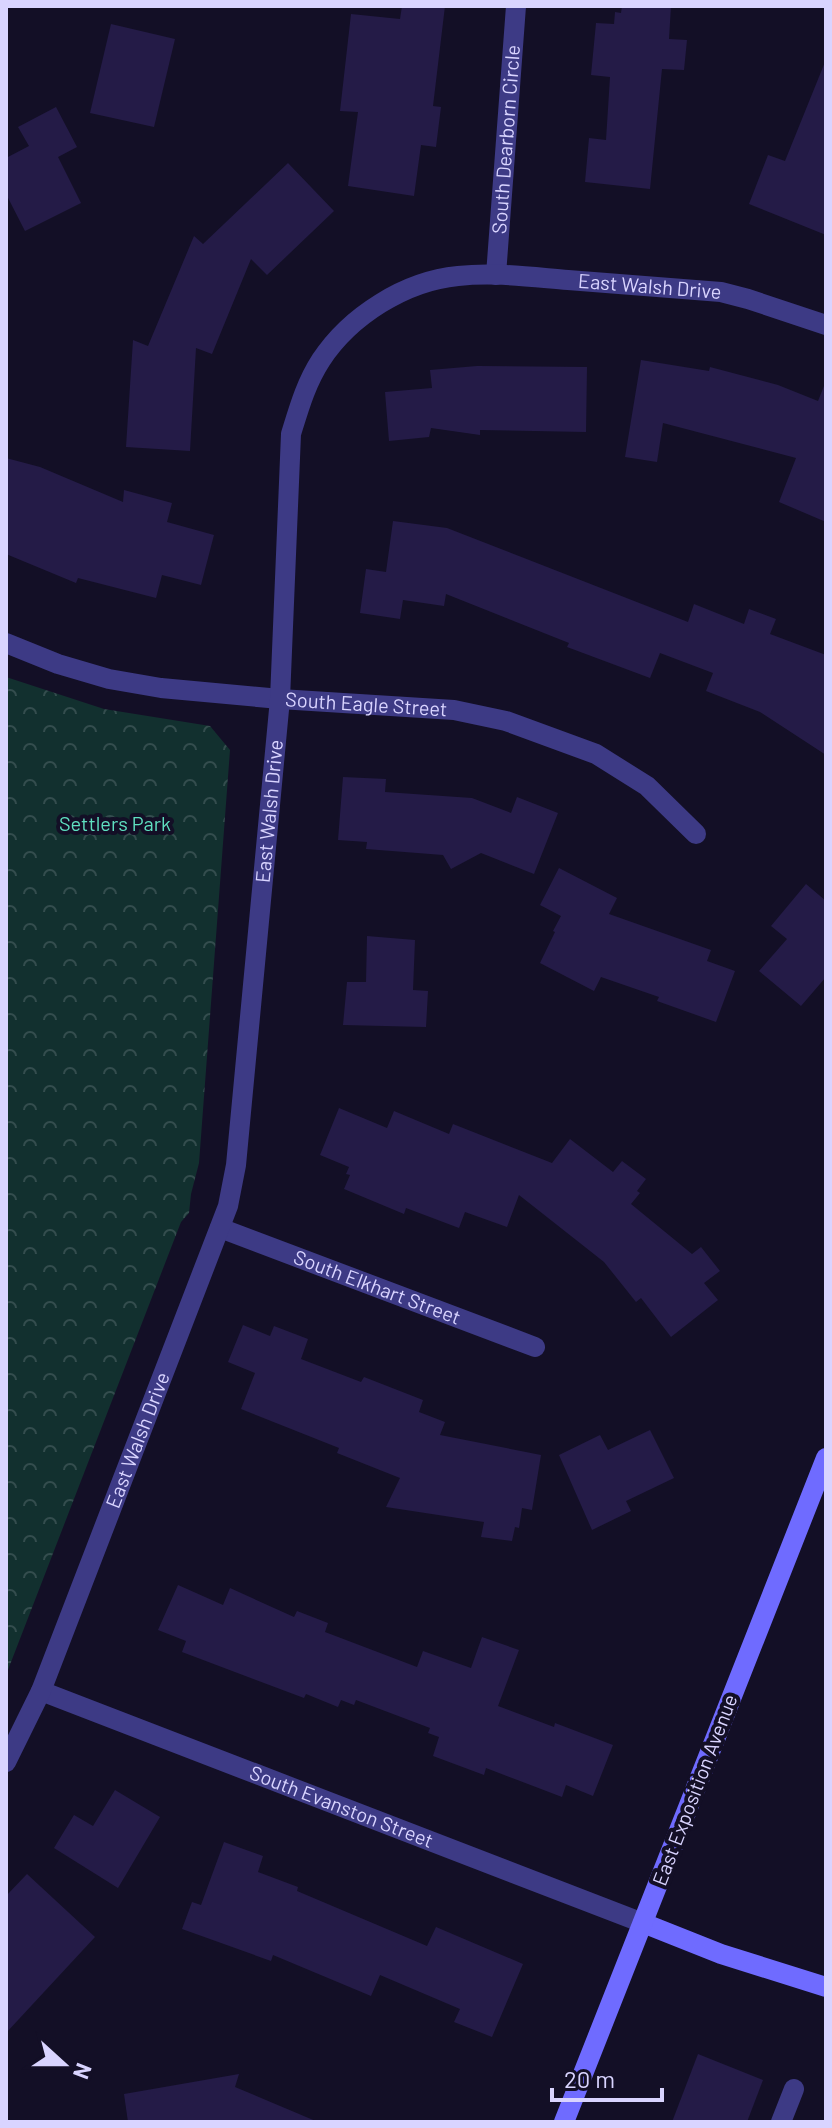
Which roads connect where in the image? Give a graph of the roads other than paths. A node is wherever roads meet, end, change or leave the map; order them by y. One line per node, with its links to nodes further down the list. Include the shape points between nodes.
1 (516, 6): 2 (street, South Dearborn Circle)
2 (496, 275): 3 (street, East Walsh Drive, via 721,292); 5 (street, East Walsh Drive, via 443,279 380,303 348,328 322,359 303,395 291,434)
3 (826, 325)
4 (6, 643): 5 (street, South Eagle Street, via 109,679)
5 (280, 699): 6 (street, South Eagle Street, via 454,710 506,721 596,754 647,786); 7 (street, East Walsh Drive, via 236,1165)
6 (696, 834)
7 (220, 1228): 8 (street, South Elkhart Street); 10 (street, East Walsh Drive)
8 (535, 1347)
9 (826, 1458): 12 (street, East Exposition Avenue)
10 (41, 1691): 11 (street, East Walsh Drive); 12 (street, South Evanston Street)
11 (6, 1762)
12 (643, 1923): 13 (street); 15 (street, East Exposition Avenue)
13 (826, 1987)
14 (794, 2089): 16 (street)
15 (564, 2122)
16 (781, 2122)

